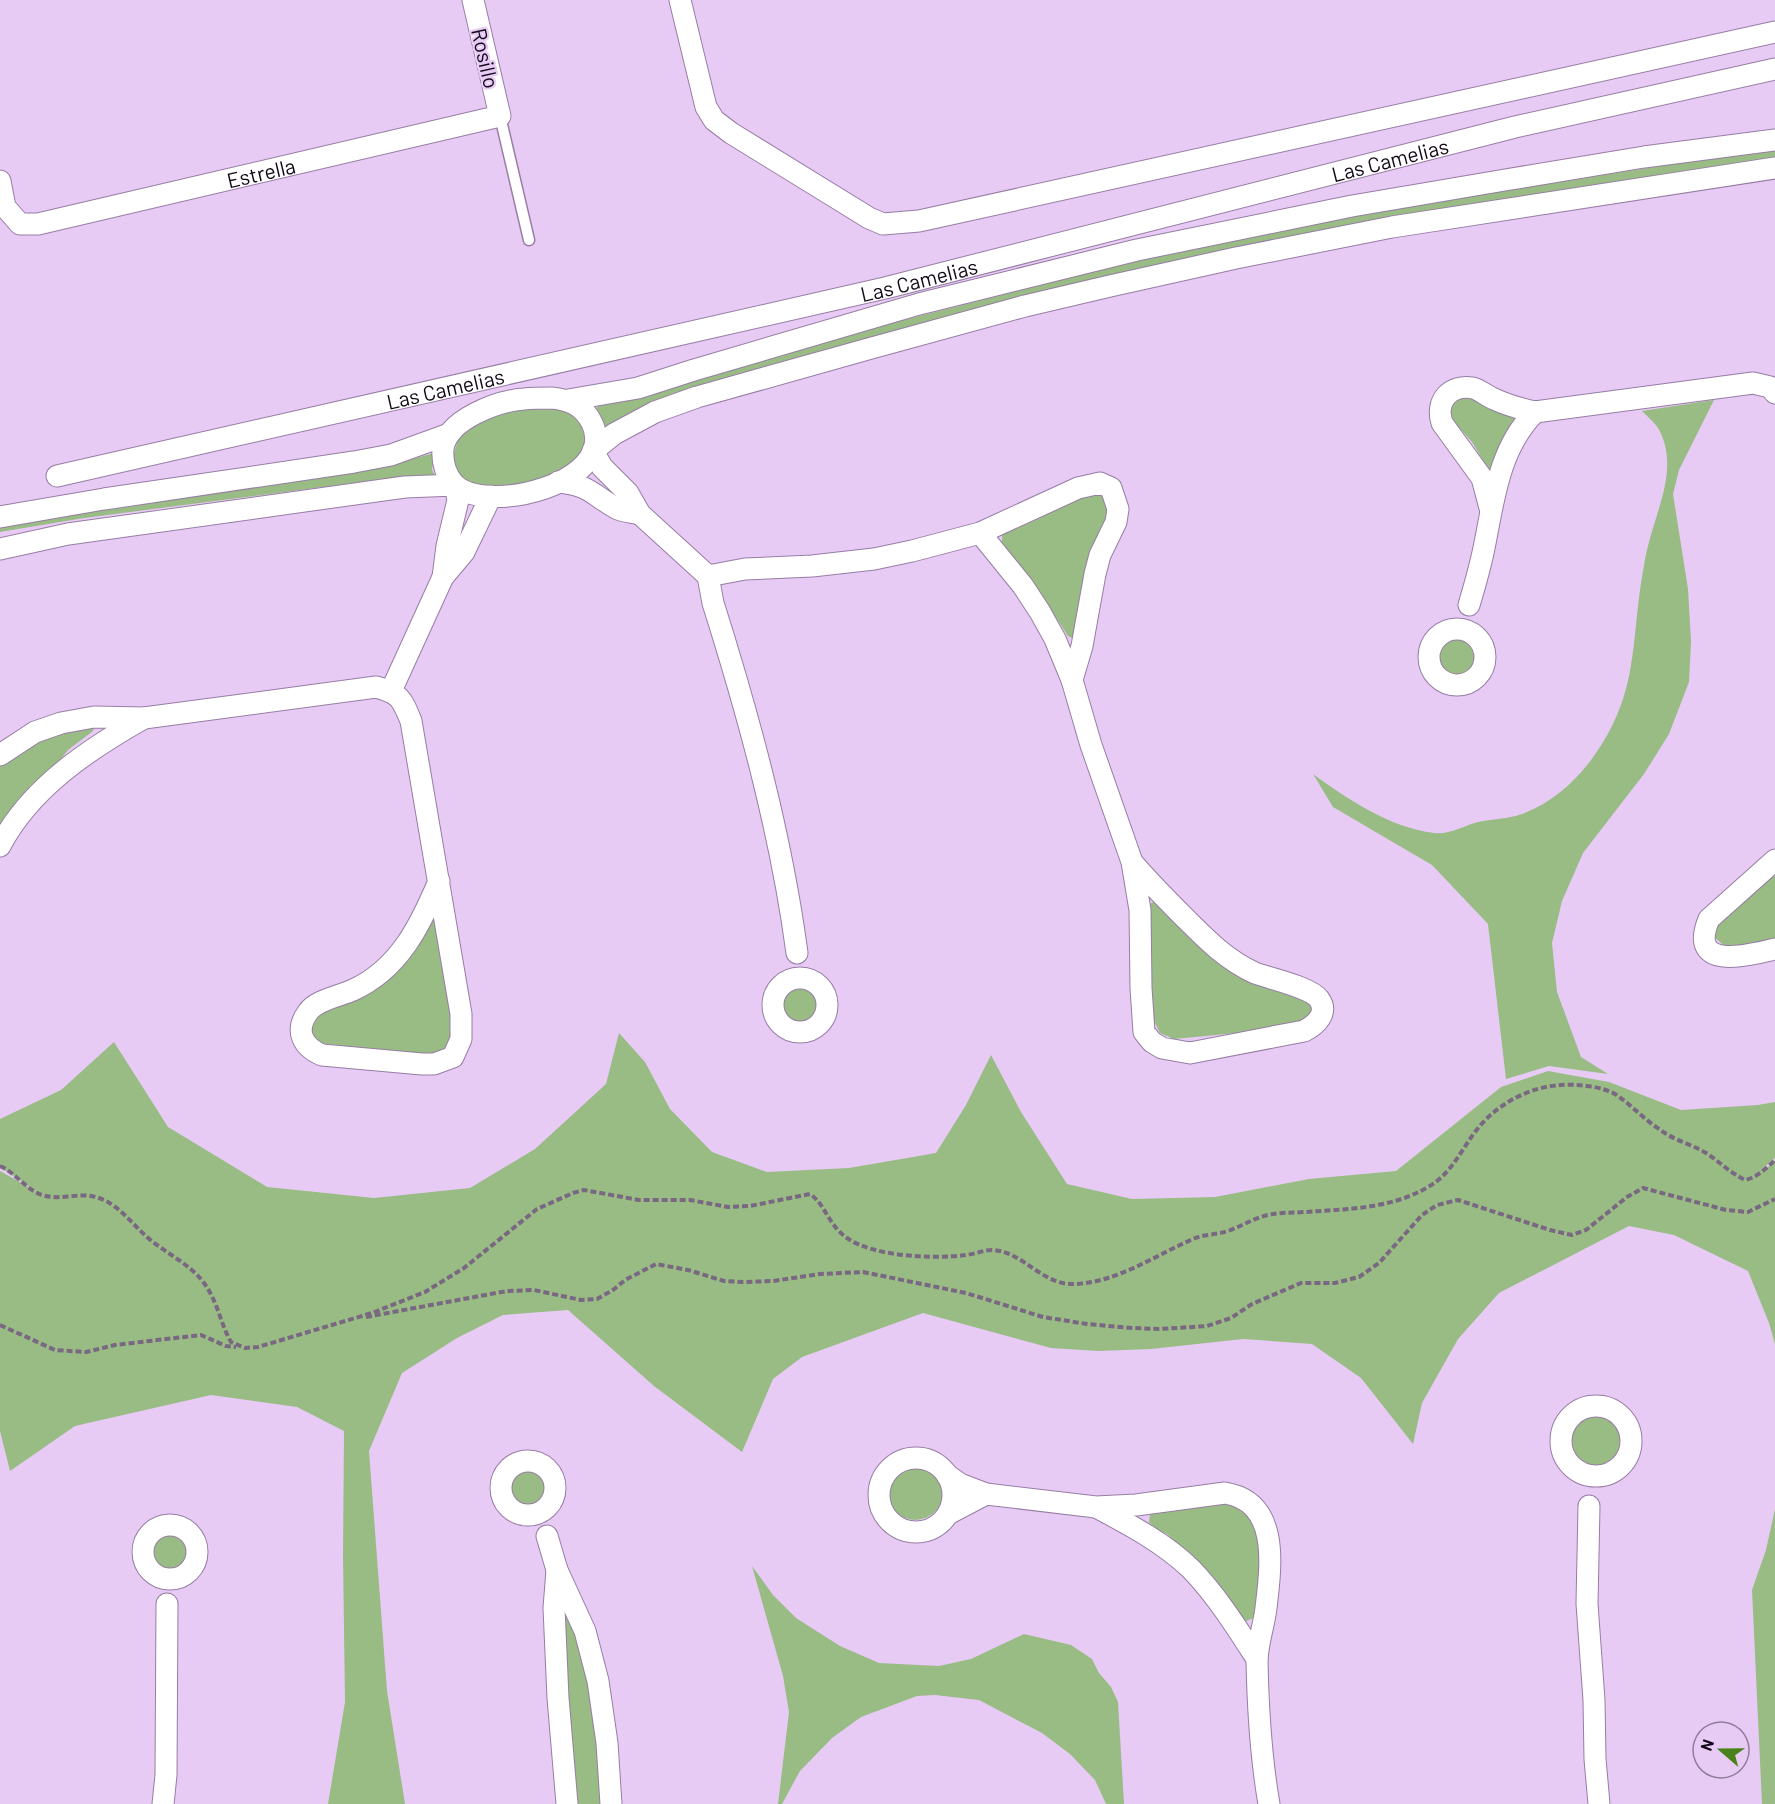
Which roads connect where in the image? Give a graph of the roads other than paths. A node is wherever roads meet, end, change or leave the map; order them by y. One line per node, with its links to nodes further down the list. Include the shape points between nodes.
1 (473, 0): 5 (street, Rosillo)
2 (680, 0): 3 (street, via 706,107 714,120 883,224 919,221)
3 (1775, 32)
4 (1775, 69): 15 (street, Las Camelias, via 1515,127 885,288)
5 (500, 116): 8 (street, Estrella, via 38,224 20,224 5,207); 9 (lane)
6 (1775, 140): 11 (street, via 1644,157 1352,206 1137,250 919,304 638,388)
7 (1775, 168): 14 (street, via 1392,227 1025,306 697,397 655,412 614,434)
8 (0, 181)
9 (529, 240)
10 (1773, 387): 12 (street, via 1753,383 1724,386)
11 (568, 400): 13 (street, via 523,399 498,404 462,422); 14 (street, via 580,406 594,427)
12 (1535, 412): 19 (street, via 1512,442); 19 (street, via 1466,388 1453,390 1440,405 1442,423 1482,478)
13 (449, 434): 17 (street, via 442,459); 21 (street, via 391,455 354,462)
14 (593, 451): 16 (street, via 580,469); 20 (street)
15 (57, 476)
16 (558, 483): 18 (street, via 516,495); 20 (street, via 577,484 618,510)
17 (455, 485): 18 (street, via 475,495); 23 (street, via 405,488 68,534); 25 (street, via 458,500)
18 (490, 495): 25 (street, via 464,552)
19 (1490, 508): 26 (street)
20 (640, 514): 24 (street)
21 (0, 517)
22 (980, 533): 24 (street, via 874,559 745,569); 29 (street, via 1040,612); 29 (street, via 1078,488 1100,483 1111,488 1118,509 1116,522 1100,555)
23 (0, 549)
24 (708, 576): 38 (street, via 761,766)
25 (443, 578): 30 (street)
26 (1469, 605): 27 (street); 28 (street)
27 (1448, 630): 28 (street, via 1464,630); 28 (street, via 1433,642 1429,651 1432,670 1446,684 1455,686 1480,673 1485,655)
28 (1477, 638)
29 (1072, 680): 35 (street)
30 (391, 691): 31 (street, via 376,687); 36 (street, via 403,702 411,721)
31 (144, 718): 32 (street, via 94,717 61,723 35,732); 33 (street, via 107,739 54,780 22,812)
32 (0, 755)
33 (0, 846)
34 (1775, 860): 37 (street, via 1709,919 1705,938 1707,947 1725,958)
35 (1132, 862): 35 (street, via 1140,910 1142,1016 1144,1032 1152,1042 1190,1053 1304,1031 1316,1025 1321,1018 1320,999 1300,987 1235,962 1210,943)
36 (439, 881): 36 (street, via 415,932 390,965 355,989 310,1009 303,1018 301,1031 310,1050 322,1055 422,1064 453,1057 461,1039 461,1014)
37 (1775, 949)
38 (798, 953): 39 (street); 40 (street)
39 (814, 980): 40 (street, via 799,977); 40 (street, via 826,994 828,1004 822,1022 806,1032 787,1029 775,1016 774,997)
40 (784, 981)
41 (1574, 1468): 42 (street, via 1592,1476); 42 (street, via 1562,1449 1564,1425 1582,1409 1605,1407 1616,1412 1629,1432 1627,1455); 46 (street)
42 (1611, 1472): 46 (street, via 1600,1483)
43 (948, 1475): 44 (street); 48 (street, via 953,1494); 48 (street, via 939,1465 915,1457 891,1466 879,1488 883,1513 902,1530 928,1530)
44 (986, 1494): 47 (street); 48 (street)
45 (550, 1505): 49 (street, via 538,1514); 49 (street, via 555,1497 554,1478 542,1464 523,1461 507,1471 501,1489 507,1506); 50 (street)
46 (1589, 1506): 60 (street, via 1587,1604)
47 (1096, 1507): 55 (street, via 1164,1546 1190,1568 1211,1591); 55 (street, via 1226,1493 1249,1501 1262,1517 1268,1541 1266,1607)
48 (948, 1514)
49 (523, 1515): 50 (street)
50 (547, 1536): 51 (street)
51 (557, 1570): 57 (street, via 554,1619); 58 (street, via 585,1631 598,1681 608,1743)
52 (154, 1575): 53 (street, via 168,1580); 53 (street, via 143,1560 144,1541 166,1525 184,1529 196,1544 195,1563); 54 (street)
53 (183, 1577): 54 (street)
54 (167, 1604): 56 (street)
55 (1257, 1659): 59 (street)
56 (163, 1804)
57 (567, 1804)
58 (611, 1804)
59 (1269, 1804)
60 (1599, 1804)

